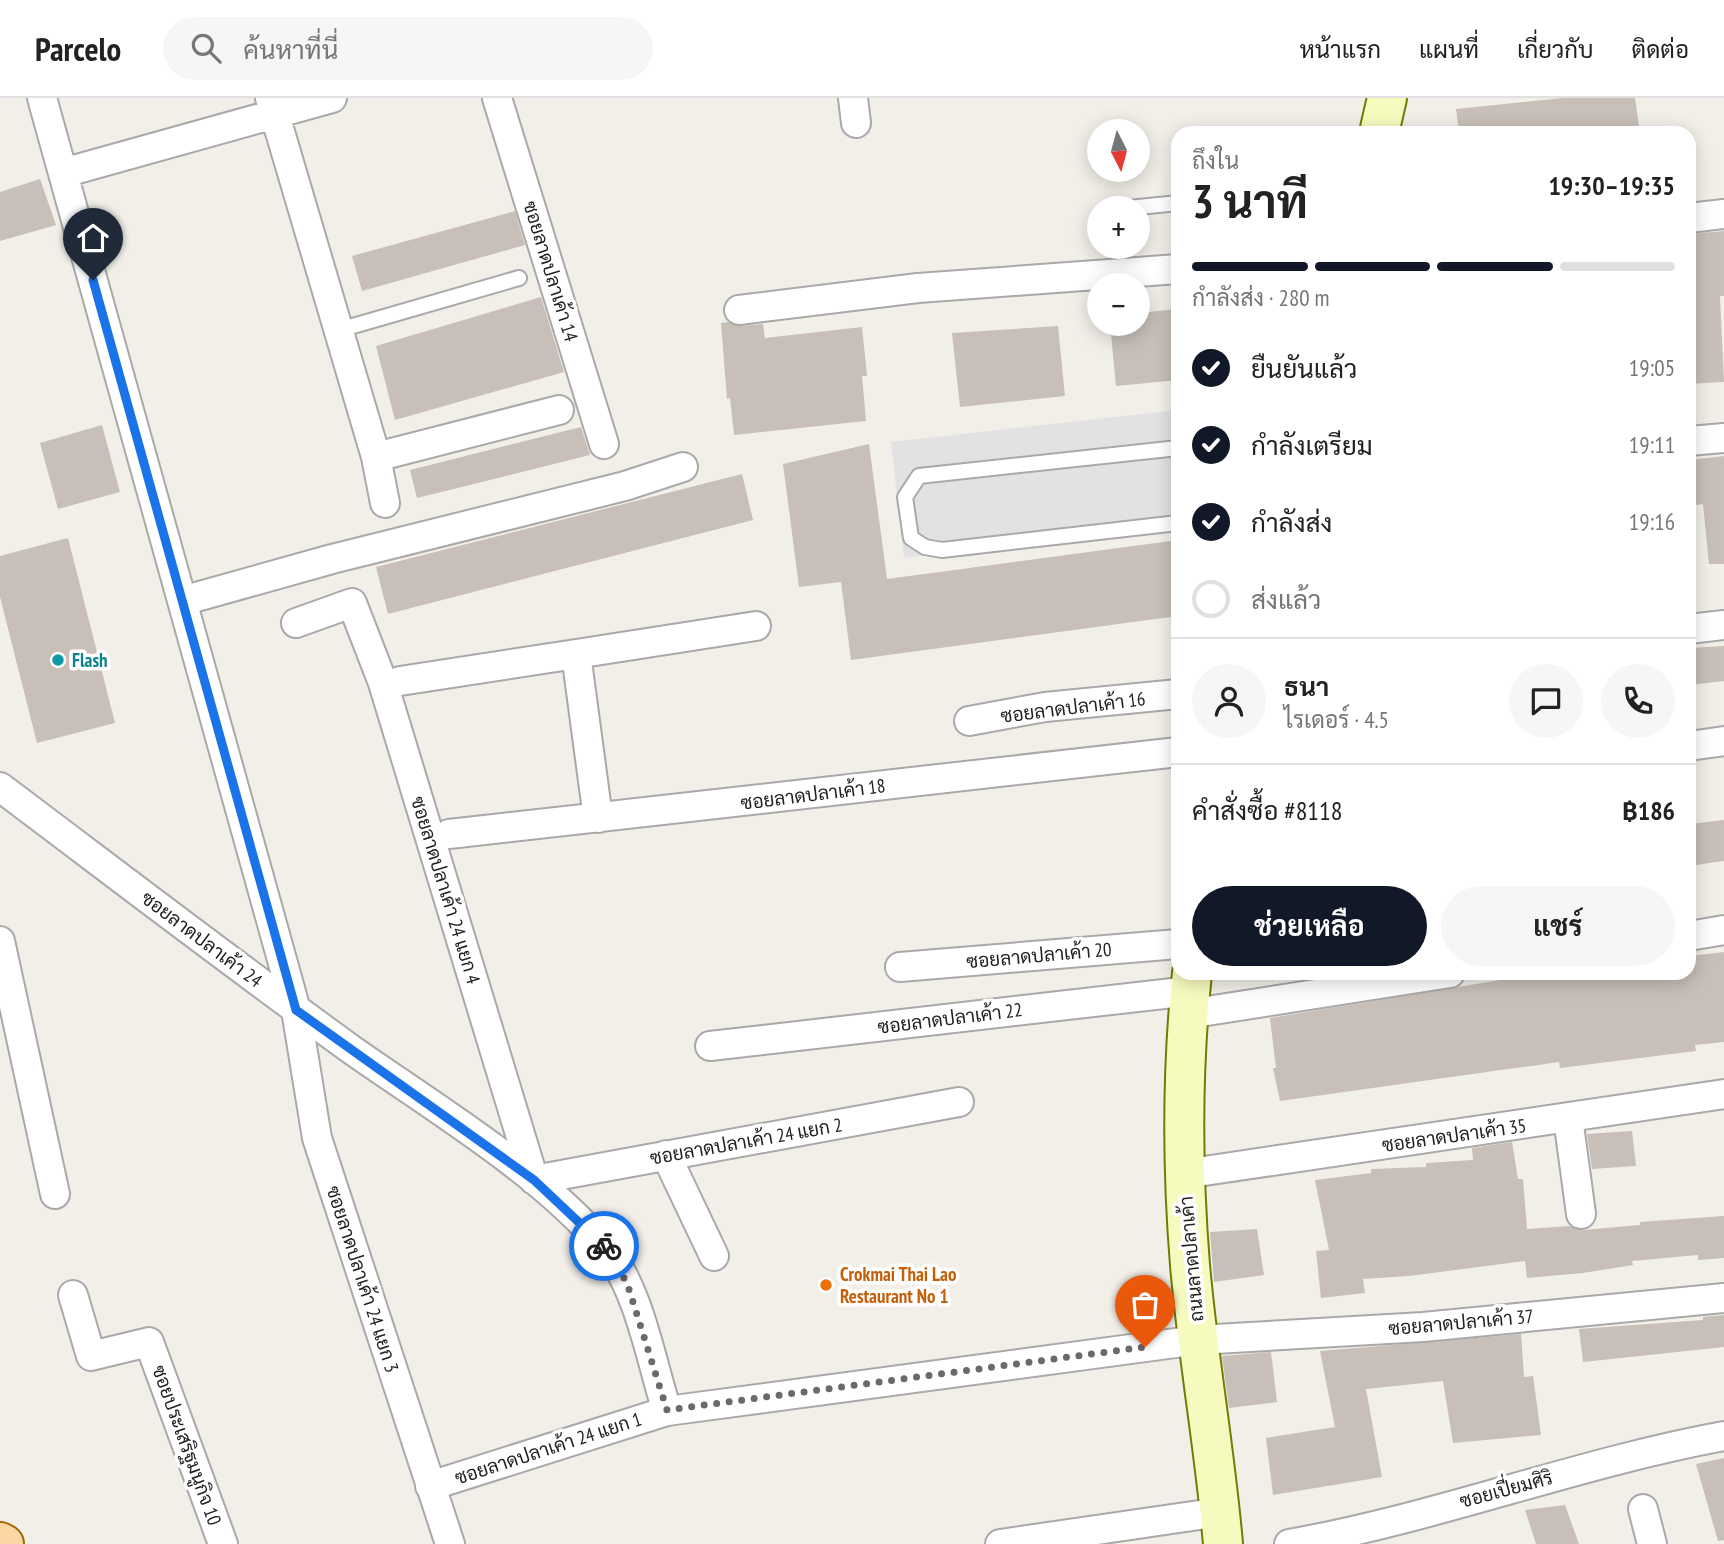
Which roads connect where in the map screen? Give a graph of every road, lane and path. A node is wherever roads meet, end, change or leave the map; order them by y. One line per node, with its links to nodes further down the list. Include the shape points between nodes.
1 (42, 98): 7 (street, ซอยลาดปลาเค้า 24 แยก 3)
2 (332, 98): 5 (street)
3 (497, 98): 19 (street, ซอยลาดปลาเค้า 14)
4 (1387, 98): 6 (main road)
5 (272, 106): 7 (street); 15 (street)
6 (1381, 126)
7 (63, 173): 25 (street, ซอยลาดปลาเค้า 24 แยก 3)
8 (1171, 204): 9 (lane)
9 (1150, 206)
10 (1724, 215): 11 (street)
11 (1696, 217)
12 (1171, 270): 14 (street, via 918,288)
13 (519, 278): 15 (lane)
14 (739, 310)
15 (339, 330): 21 (street)
16 (559, 410): 21 (street)
17 (1724, 438): 18 (street)
18 (1696, 441)
19 (604, 443)
20 (1171, 449): 24 (lane, via 919,476 905,497 911,538 942,550)
21 (376, 457): 23 (street)
22 (682, 467): 25 (street, via 625,486)
23 (386, 503)
24 (1171, 524)
25 (182, 601): 47 (street, ซอยลาดปลาเค้า 24 แยก 3)
26 (296, 623): 54 (street, ซอยลาดปลาเค้า 24 แยก 4, via 352,603 383,682)
27 (1724, 625): 29 (street)
28 (756, 626): 30 (street)
29 (1696, 628)
30 (576, 654): 31 (street); 38 (street)
31 (400, 681)
32 (1171, 695): 33 (street, ซอยลาดปลาเค้า 16, via 1045,707)
33 (969, 721)
34 (1724, 741): 35 (street)
35 (1696, 745)
36 (1171, 753): 38 (street, ซอยลาดปลาเค้า 18)
37 (0, 787): 47 (street, ซอยลาดปลาเค้า 24)
38 (598, 818): 39 (street, ซอยลาดปลาเค้า 18)
39 (449, 834)
40 (1724, 930): 41 (street)
41 (1696, 935)
42 (0, 941): 55 (street)
43 (1171, 945): 44 (street, ซอยลาดปลาเค้า 20)
44 (900, 967)
45 (1359, 980): 46 (street, ซอยลาดปลาเค้า 22)
46 (1190, 993): 48 (street, ซอยลาดปลาเค้า 22); 53 (main road, ถนนลาดปลาเค้า)
47 (296, 1010): 54 (street, ซอยลาดปลาเค้า 24); 63 (street, ซอยลาดปลาเค้า 24 แยก 3, via 317,1139)
48 (710, 1046)
49 (1724, 1094): 51 (street, ซอยลาดปลาเค้า 35)
50 (959, 1101): 52 (street, ซอยลาดปลาเค้า 24 แยก 2)
51 (1568, 1118): 53 (street, ซอยลาดปลาเค้า 35); 56 (street)
52 (666, 1156): 54 (street, ซอยลาดปลาเค้า 24 แยก 2); 57 (street)
53 (1184, 1174): 60 (main road, ถนนลาดปลาเค้า)
54 (534, 1180): 61 (street, ซอยลาดปลาเค้า 24, via 607,1250 627,1283)
55 (55, 1194)
56 (1581, 1214)
57 (714, 1256)
58 (73, 1295): 66 (street, ซอยประเสริฐมนูกิจ 10, via 91,1356 149,1342)
59 (1724, 1298): 60 (street, ซอยลาดปลาเค้า 37, via 1423,1326)
60 (1198, 1340): 61 (street); 65 (main road, ถนนลาดปลาเค้า)
61 (667, 1410): 63 (street, ซอยลาดปลาเค้า 24 แยก 1)
62 (1724, 1436): 69 (street, ซอยเปี่ยมศิริ, via 1644,1451)
63 (430, 1486): 67 (street, ซอยลาดปลาเค้า 24 แยก 3)
64 (1643, 1509): 70 (street)
65 (1222, 1528): 68 (street)
66 (223, 1544)
67 (450, 1544)
68 (1000, 1544)
69 (1289, 1544)
70 (1652, 1544)

